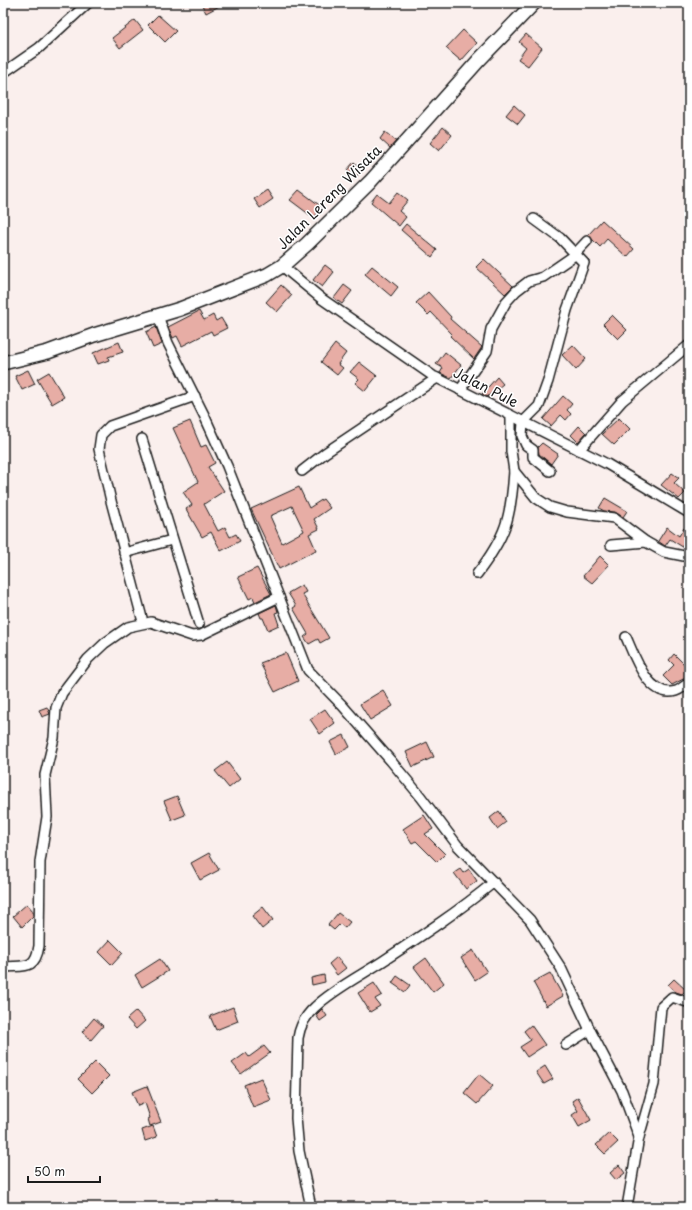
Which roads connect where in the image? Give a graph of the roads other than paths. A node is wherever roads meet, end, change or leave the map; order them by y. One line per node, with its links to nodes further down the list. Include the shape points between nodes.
1 (88, 3): 3 (street, via 39,48)
2 (534, 3): 7 (main road, Jalan Lereng Wisata, via 479,60 370,182)
3 (3, 73)
4 (534, 218): 6 (street)
5 (587, 241): 6 (street)
6 (575, 253): 12 (street, via 543,277 529,281 506,302 491,329 487,351); 15 (street, via 584,263 567,310 548,381 539,406)
7 (282, 266): 8 (main road, Jalan Lereng Wisata, via 267,275); 11 (street, Jalan Pule, via 322,299)
8 (158, 316): 10 (main road, Jalan Lereng Wisata, via 48,352); 13 (street, via 168,343)
9 (689, 345): 17 (street, via 622,401)
10 (3, 363)
11 (437, 378): 12 (street, Jalan Pule); 18 (street)
12 (460, 390): 14 (street, Jalan Pule)
13 (195, 396): 25 (street, via 110,426 101,435 99,449); 28 (street, via 227,466)
14 (511, 416): 15 (street, Jalan Pule); 19 (street)
15 (523, 422): 17 (street, Jalan Pule); 20 (street, via 522,436 526,445 533,450 533,457)
16 (142, 439): 22 (street)
17 (579, 450): 21 (street, Jalan Pule)
18 (302, 471)
19 (514, 471): 23 (street, via 536,498 550,507 567,512 614,518); 27 (street, via 511,507 506,527 494,552)
20 (550, 471)
21 (689, 513)
22 (172, 540): 25 (street); 30 (street)
23 (646, 542): 24 (street); 26 (street, via 670,554)
24 (611, 545)
25 (124, 553): 29 (street)
26 (689, 557)
27 (478, 574)
28 (279, 597): 33 (street, via 308,670 391,761 458,846); 34 (street, via 201,635 192,636 151,622 128,628 105,643 73,677 56,708 54,738 45,775 47,817 40,862 38,956 28,966)
29 (142, 618)
30 (199, 624)
31 (626, 637): 32 (street, via 636,661 652,686 666,691 676,691)
32 (689, 683)
33 (494, 882): 36 (street, via 530,920 546,943 565,975); 39 (street, via 450,916 337,991 315,1007 305,1019 298,1038 296,1118 299,1151)
34 (3, 967)
35 (689, 1001): 38 (street, via 672,997 661,1007 654,1084)
36 (590, 1030): 37 (street); 38 (street, via 622,1091)
37 (566, 1045)
38 (639, 1137): 40 (street)
39 (311, 1207)
40 (627, 1207)

